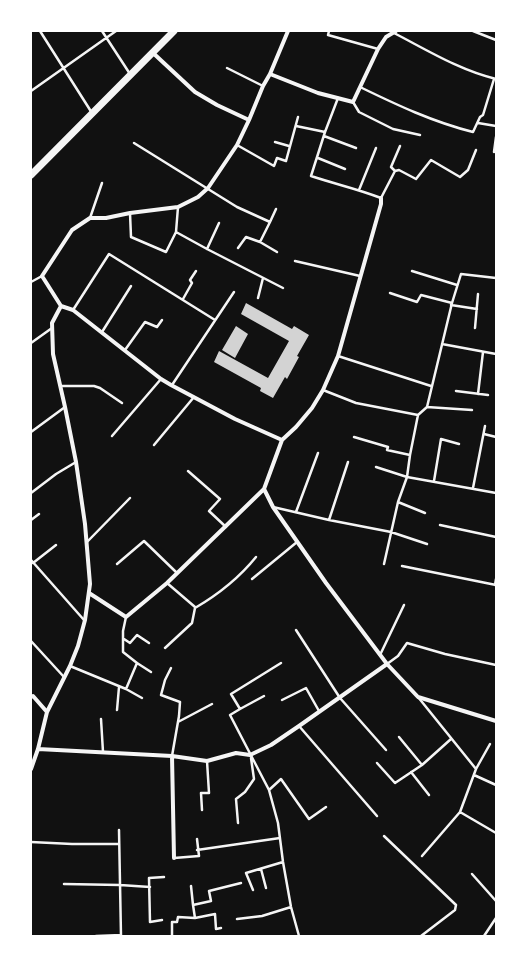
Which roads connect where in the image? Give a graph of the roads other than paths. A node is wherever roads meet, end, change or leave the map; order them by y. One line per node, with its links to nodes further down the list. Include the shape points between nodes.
1 (40, 31): 13 (lane)
2 (102, 31): 9 (lane)
3 (116, 31): 9 (lane)
4 (174, 31): 12 (street)
5 (288, 31): 16 (street)
6 (329, 31): 11 (lane, via 328,35)
7 (474, 31): 10 (lane)
8 (395, 32): 11 (street, via 386,37); 17 (lane, via 440,58)
9 (106, 38): 13 (lane); 15 (lane)
10 (496, 40)
11 (378, 49): 19 (street)
12 (152, 52): 15 (street); 25 (street, via 195,92)
13 (63, 68): 20 (lane); 23 (lane)
14 (227, 68): 18 (lane)
15 (130, 74): 23 (street)
16 (270, 74): 18 (street); 21 (street)
17 (495, 79): 26 (lane)
18 (263, 86): 25 (street)
19 (360, 87): 22 (street); 26 (lane, via 451,127 473,132)
20 (31, 91)
21 (338, 98): 22 (street); 29 (lane)
22 (353, 102): 30 (lane, via 359,112 393,129)
23 (92, 113): 45 (street)
24 (298, 117): 27 (lane)
25 (249, 120): 35 (street)
26 (478, 123): 28 (lane)
27 (296, 126): 29 (lane); 36 (lane)
28 (496, 126)
29 (326, 132): 31 (lane)
30 (420, 135)
31 (324, 136): 38 (lane); 42 (lane)
32 (496, 137): 41 (lane)
33 (275, 142): 36 (lane)
34 (134, 143): 47 (lane)
35 (237, 144): 36 (lane, via 274,166 277,158 286,160); 47 (street)
36 (289, 146)
37 (400, 146): 44 (lane, via 391,166)
38 (356, 148)
39 (376, 148): 48 (lane)
40 (476, 150): 44 (lane, via 468,170 460,177 431,160 416,179 399,170)
41 (494, 152)
42 (318, 158): 43 (lane); 48 (lane, via 311,176)
43 (345, 168)
44 (395, 171): 49 (lane)
45 (31, 175)
46 (102, 183): 53 (lane)
47 (208, 188): 50 (street, via 198,197); 54 (lane, via 237,207)
48 (359, 190): 49 (lane)
49 (381, 198): 65 (street)
50 (178, 207): 52 (street); 56 (lane)
51 (276, 209): 54 (lane)
52 (130, 213): 53 (street); 56 (lane, via 130,237 166,252)
53 (90, 218): 64 (street, via 72,230)
54 (270, 222): 57 (lane)
55 (219, 223): 59 (lane)
56 (176, 232): 59 (lane)
57 (260, 242): 58 (lane, via 246,237); 60 (lane)
58 (238, 248)
59 (207, 250): 66 (lane)
60 (277, 252)
61 (294, 261): 65 (lane)
62 (196, 271): 76 (lane)
63 (412, 271): 69 (lane)
64 (42, 276): 68 (lane); 78 (street)
65 (361, 276): 91 (street)
66 (263, 278): 71 (lane); 75 (lane)
67 (496, 278): 69 (lane, via 461,274)
68 (31, 282)
69 (457, 285): 77 (lane)
70 (131, 286): 85 (lane)
71 (283, 288)
72 (234, 292): 82 (lane)
73 (390, 293): 77 (lane, via 417,302 421,295)
74 (478, 294): 79 (lane)
75 (258, 298)
76 (183, 299): 80 (lane, via 110,254); 82 (lane)
77 (452, 304): 79 (lane); 87 (lane)
78 (61, 306): 80 (street); 83 (street, via 52,323)
79 (477, 309): 84 (lane)
80 (72, 310): 85 (street)
81 (162, 320): 88 (lane, via 157,327 145,322)
82 (215, 320): 93 (lane)
83 (53, 328): 86 (lane); 94 (street, via 53,354)
84 (475, 328)
85 (102, 332): 88 (street)
86 (31, 343)
87 (442, 344): 89 (lane); 95 (lane)
88 (124, 350): 92 (street)
89 (483, 352): 90 (lane); 98 (lane)
90 (496, 354)
91 (338, 356): 95 (lane); 96 (street)
92 (161, 379): 93 (street); 109 (lane)
93 (171, 385): 100 (street)
94 (61, 386): 101 (lane, via 94,386); 102 (street)
95 (431, 386): 103 (lane)
96 (323, 390): 105 (lane, via 356,403); 112 (street, via 304,417)
97 (456, 391): 98 (lane)
98 (478, 394): 99 (lane)
99 (488, 395)
100 (194, 396): 112 (street, via 235,419); 114 (lane)
101 (122, 403)
102 (65, 407): 107 (lane); 117 (street)
103 (427, 407): 104 (lane); 105 (lane)
104 (472, 410)
105 (418, 415): 116 (lane)
106 (485, 426): 108 (lane)
107 (31, 432)
108 (484, 434): 111 (lane); 123 (lane)
109 (112, 436)
110 (354, 437): 116 (lane, via 388,446 387,450)
111 (496, 437)
112 (282, 440): 124 (street)
113 (459, 444): 122 (lane, via 442,440)
114 (154, 445)
115 (318, 453): 130 (lane)
116 (410, 455): 121 (lane)
117 (76, 462): 125 (lane); 139 (street)
118 (348, 462): 134 (lane)
119 (376, 467): 121 (lane)
120 (188, 471): 136 (lane, via 220,499 209,511)
121 (407, 477): 122 (lane); 128 (lane)
122 (434, 481): 123 (lane)
123 (473, 488): 126 (lane)
124 (264, 489): 129 (street); 136 (street)
125 (31, 493)
126 (496, 493)
127 (130, 498): 139 (lane)
128 (398, 502): 131 (lane); 137 (lane)
129 (273, 507): 130 (lane); 140 (street)
130 (296, 512): 134 (lane)
131 (425, 513)
132 (39, 514): 133 (lane)
133 (31, 520)
134 (329, 520): 137 (lane)
135 (440, 525): 138 (lane)
136 (226, 527): 148 (street)
137 (391, 532): 141 (lane); 146 (lane)
138 (496, 537)
139 (87, 542): 153 (street)
140 (297, 542): 149 (lane); 163 (street)
141 (427, 544)
142 (56, 545): 144 (lane)
143 (256, 557): 155 (lane, via 240,575)
144 (32, 561): 157 (lane)
145 (117, 564): 148 (lane, via 144,540)
146 (384, 564)
147 (402, 566): 152 (lane)
148 (176, 573): 151 (street)
149 (252, 579)
150 (496, 579): 152 (lane)
151 (167, 583): 155 (lane); 156 (street)
152 (495, 585)
153 (89, 593): 156 (street); 157 (street)
154 (404, 605): 163 (lane)
155 (195, 608): 162 (lane, via 192,623)
156 (126, 617): 159 (lane)
157 (85, 620): 168 (street)
158 (296, 630): 178 (lane)
159 (124, 639): 161 (lane, via 130,643 137,635); 164 (lane, via 123,652)
160 (31, 641): 171 (lane)
161 (148, 642)
162 (165, 648)
163 (380, 655): 166 (street)
164 (137, 662): 170 (lane); 173 (lane)
165 (281, 663): 181 (lane, via 232,694)
166 (386, 664): 167 (lane, via 398,656 407,643); 176 (street); 178 (street)
167 (496, 665)
168 (70, 666): 171 (street); 172 (lane)
169 (171, 668): 187 (lane, via 161,695 180,702)
170 (151, 672)
171 (64, 677): 183 (street)
172 (119, 687): 173 (lane); 182 (lane)
173 (126, 689): 177 (lane)
174 (32, 695): 183 (street)
175 (264, 696): 181 (lane)
176 (418, 697): 186 (street); 190 (lane)
177 (142, 698)
178 (340, 698): 184 (street); 193 (lane)
179 (282, 700): 184 (lane, via 306,688)
180 (212, 704): 187 (lane)
181 (240, 709): 195 (lane, via 230,715)
182 (118, 710)
183 (47, 712): 192 (street)
184 (319, 712): 188 (street)
185 (101, 719): 194 (lane)
186 (496, 721)
187 (177, 722): 196 (lane)
188 (299, 726): 195 (street, via 271,745); 210 (lane)
189 (399, 737): 199 (lane)
190 (451, 739): 199 (lane); 201 (lane)
191 (490, 744): 201 (lane)
192 (38, 750): 194 (street); 200 (street)
193 (386, 750)
194 (103, 753): 196 (street)
195 (250, 755): 197 (street, via 236,753); 205 (lane); 211 (lane, via 254,779 245,792 236,799)
196 (172, 756): 197 (street); 221 (street)
197 (207, 761): 208 (lane, via 209,793 201,793)
198 (378, 763): 202 (lane, via 395,783)
199 (422, 765): 202 (lane)
200 (31, 769)
201 (476, 769): 203 (lane)
202 (411, 772): 206 (lane)
203 (474, 775): 204 (lane); 209 (lane)
204 (496, 785)
205 (269, 790): 207 (lane, via 281,779 309,819); 215 (lane)
206 (429, 795)
207 (326, 807)
208 (202, 810)
209 (460, 812): 213 (lane); 220 (lane)
210 (377, 816)
211 (238, 823)
212 (119, 830): 218 (lane)
213 (496, 834)
214 (384, 836): 245 (lane, via 456,905 455,910)
215 (280, 838): 219 (lane); 222 (lane)
216 (197, 839): 219 (lane)
217 (31, 842): 218 (lane)
218 (119, 844): 228 (lane)
219 (198, 850): 221 (lane, via 199,856)
220 (422, 856)
221 (174, 858)
222 (283, 862): 223 (lane); 235 (lane)
223 (261, 869): 231 (lane); 232 (lane, via 246,874)
224 (472, 874): 233 (lane)
225 (164, 877): 230 (lane, via 149,878)
226 (241, 883): 234 (lane, via 209,891 211,900)
227 (64, 884): 228 (lane)
228 (120, 885): 230 (lane); 241 (lane)
229 (191, 886): 234 (lane)
230 (150, 887): 238 (lane, via 150,922)
231 (266, 888)
232 (253, 890)
233 (496, 901)
234 (193, 905): 236 (lane)
235 (291, 907): 239 (lane); 244 (lane)
236 (195, 918): 240 (lane, via 215,914 216,929); 243 (lane, via 178,917 177,922 172,922)
237 (496, 918): 246 (lane)
238 (162, 920)
239 (237, 920)
240 (221, 928)
241 (121, 935): 242 (lane)
242 (96, 936)
243 (172, 936)
244 (299, 936)
245 (421, 936)
246 (484, 936)

